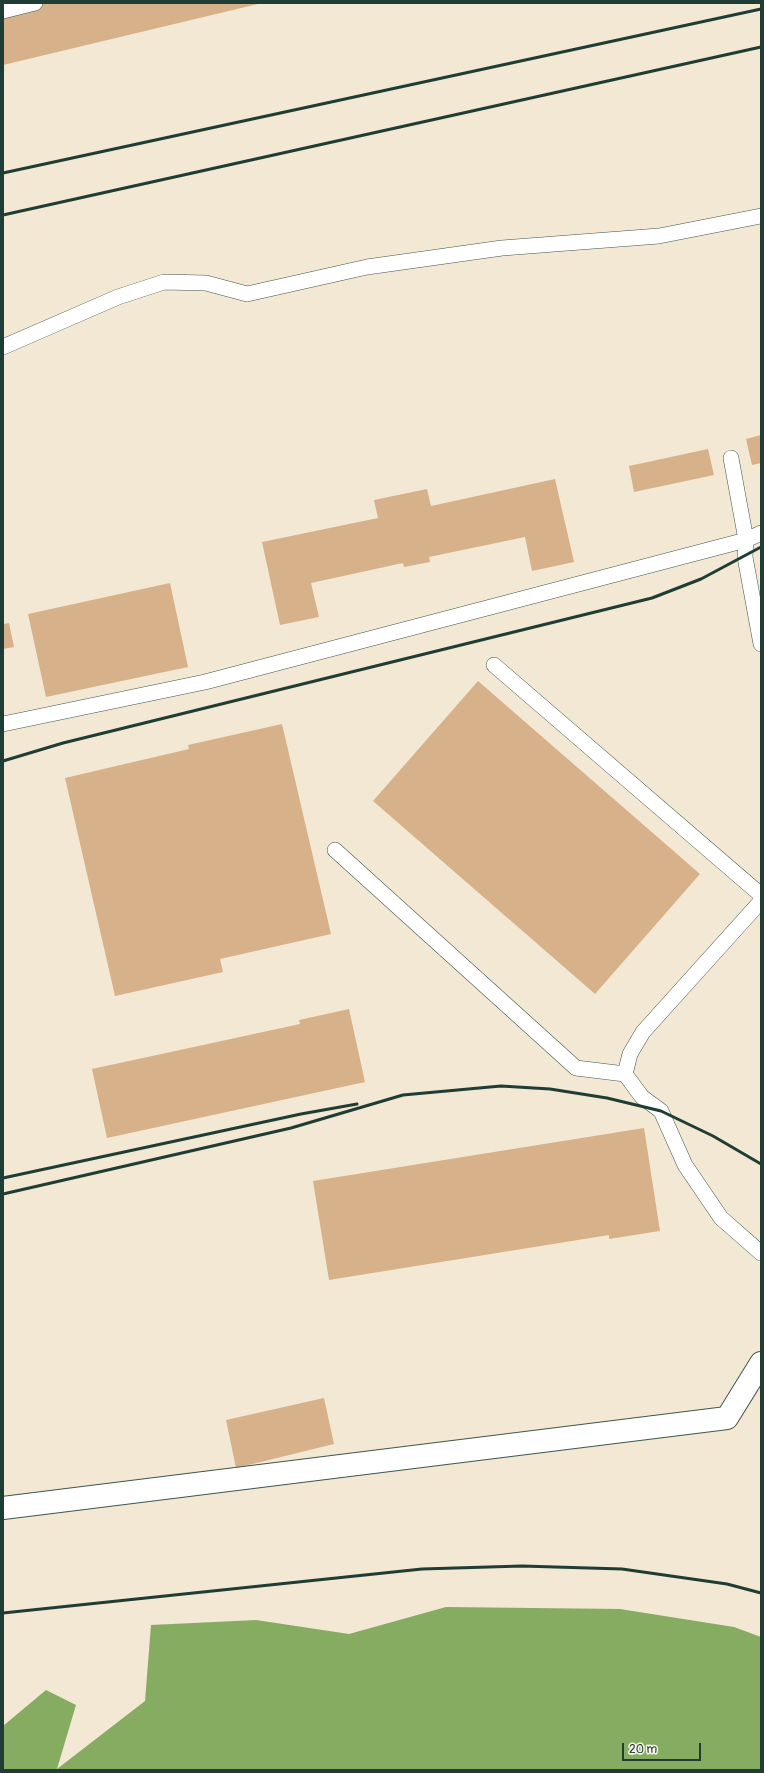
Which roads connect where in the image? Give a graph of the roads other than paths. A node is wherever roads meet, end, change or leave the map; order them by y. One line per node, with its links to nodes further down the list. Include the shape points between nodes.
1 (35, 3): 2 (lane)
2 (3, 10)
3 (761, 216): 4 (lane, via 659,236 502,248 367,267 247,294 206,283 164,282 118,297)
4 (3, 347)
5 (731, 458): 7 (lane)
6 (761, 533): 7 (lane)
7 (746, 540): 8 (lane, via 745,557); 10 (lane, via 204,682)
8 (761, 644)
9 (494, 665): 12 (lane)
10 (3, 724)
11 (334, 850): 14 (lane, via 576,1068)
12 (761, 895)
13 (761, 901): 14 (lane, via 642,1032 630,1054)
14 (625, 1074): 15 (lane, via 642,1097 661,1111 685,1165 721,1218)
15 (761, 1253)
16 (761, 1364): 17 (street, via 727,1418)
17 (3, 1508)

